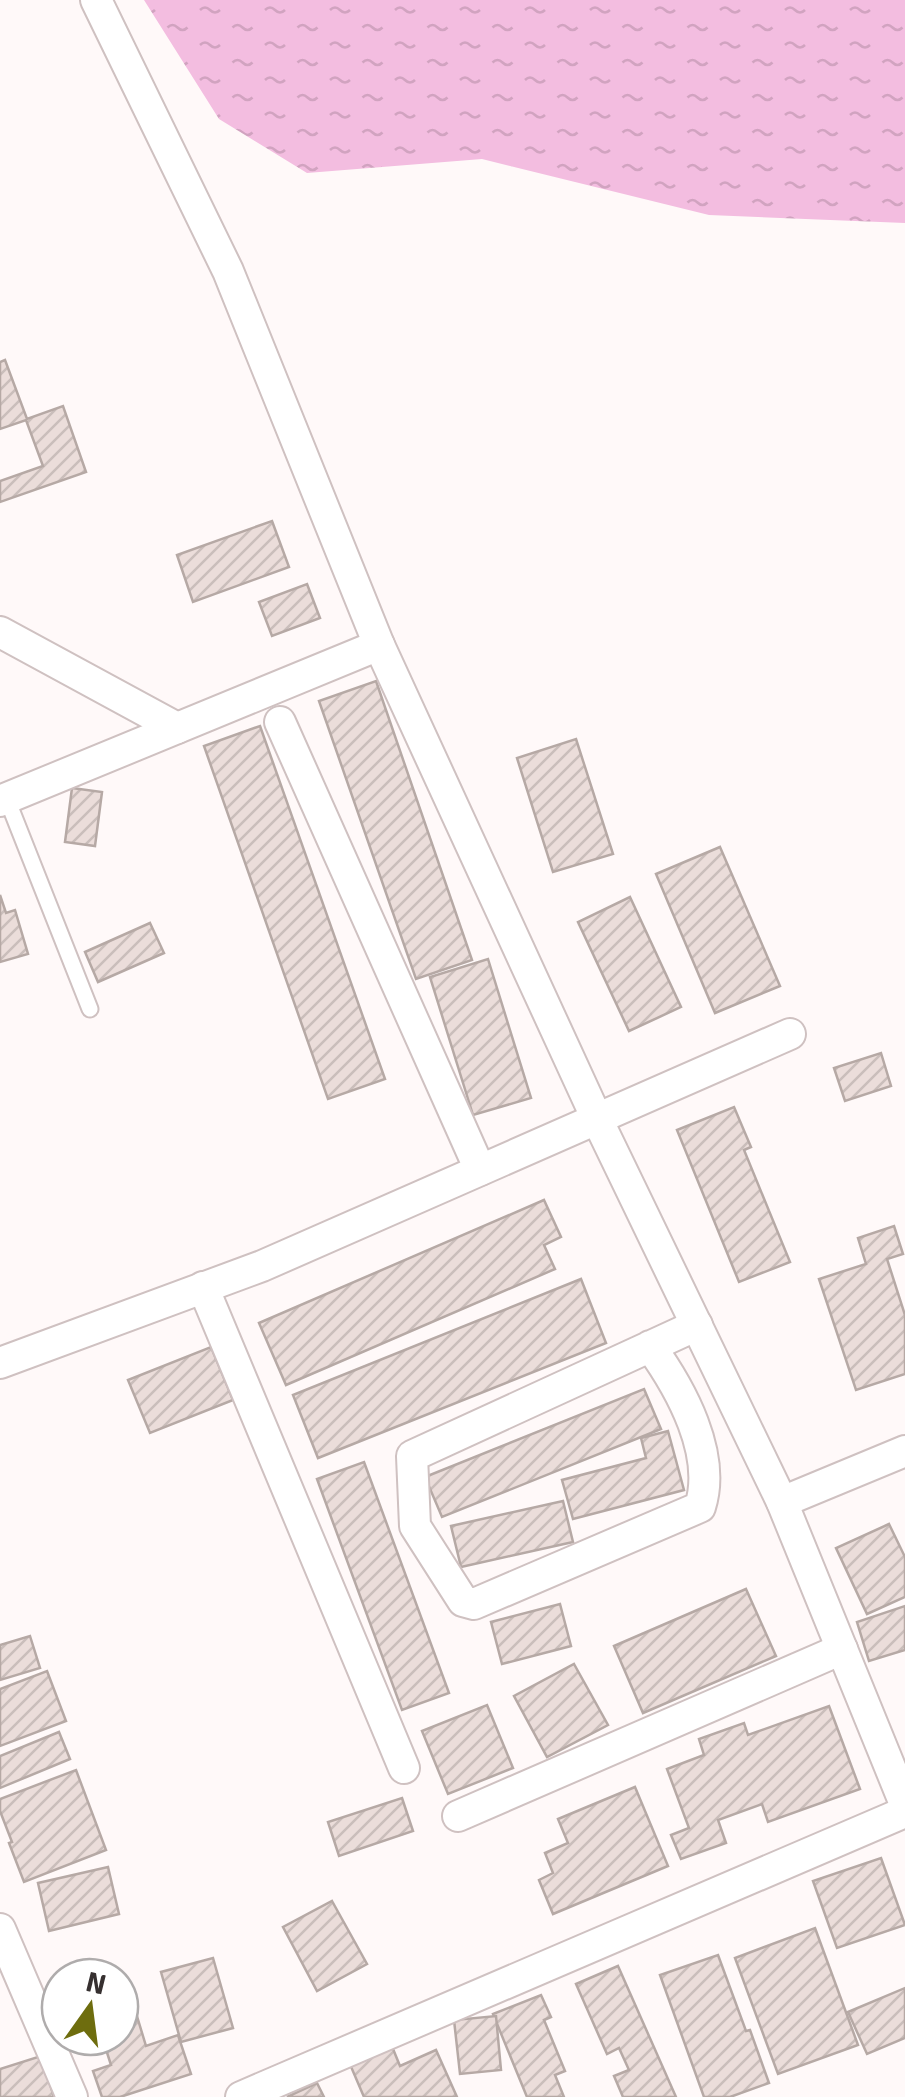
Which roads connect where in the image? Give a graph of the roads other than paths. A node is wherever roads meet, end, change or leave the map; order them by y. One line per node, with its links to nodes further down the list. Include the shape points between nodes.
1 (96, 0): 3 (street, via 228,271)
2 (0, 632): 5 (street)
3 (379, 646): 5 (street); 9 (street)
4 (280, 722): 10 (street)
5 (177, 728): 6 (street)
6 (4, 800): 7 (lane)
7 (90, 1009)
8 (790, 1034): 9 (street)
9 (597, 1119): 10 (street); 12 (street)
10 (480, 1170): 11 (street)
11 (204, 1288): 14 (street); 18 (street)
12 (696, 1324): 13 (street); 16 (street)
13 (650, 1346): 13 (street, via 412,1456 415,1526 463,1601 474,1604 700,1507 706,1488 698,1438)
14 (0, 1363)
15 (905, 1451): 16 (street)
16 (782, 1502): 17 (street)
17 (842, 1650): 19 (street); 21 (street)
18 (404, 1768)
19 (905, 1804)
20 (905, 1812): 24 (street)
21 (458, 1816)
22 (0, 1930): 23 (street)
23 (72, 2097)
24 (240, 2097)

